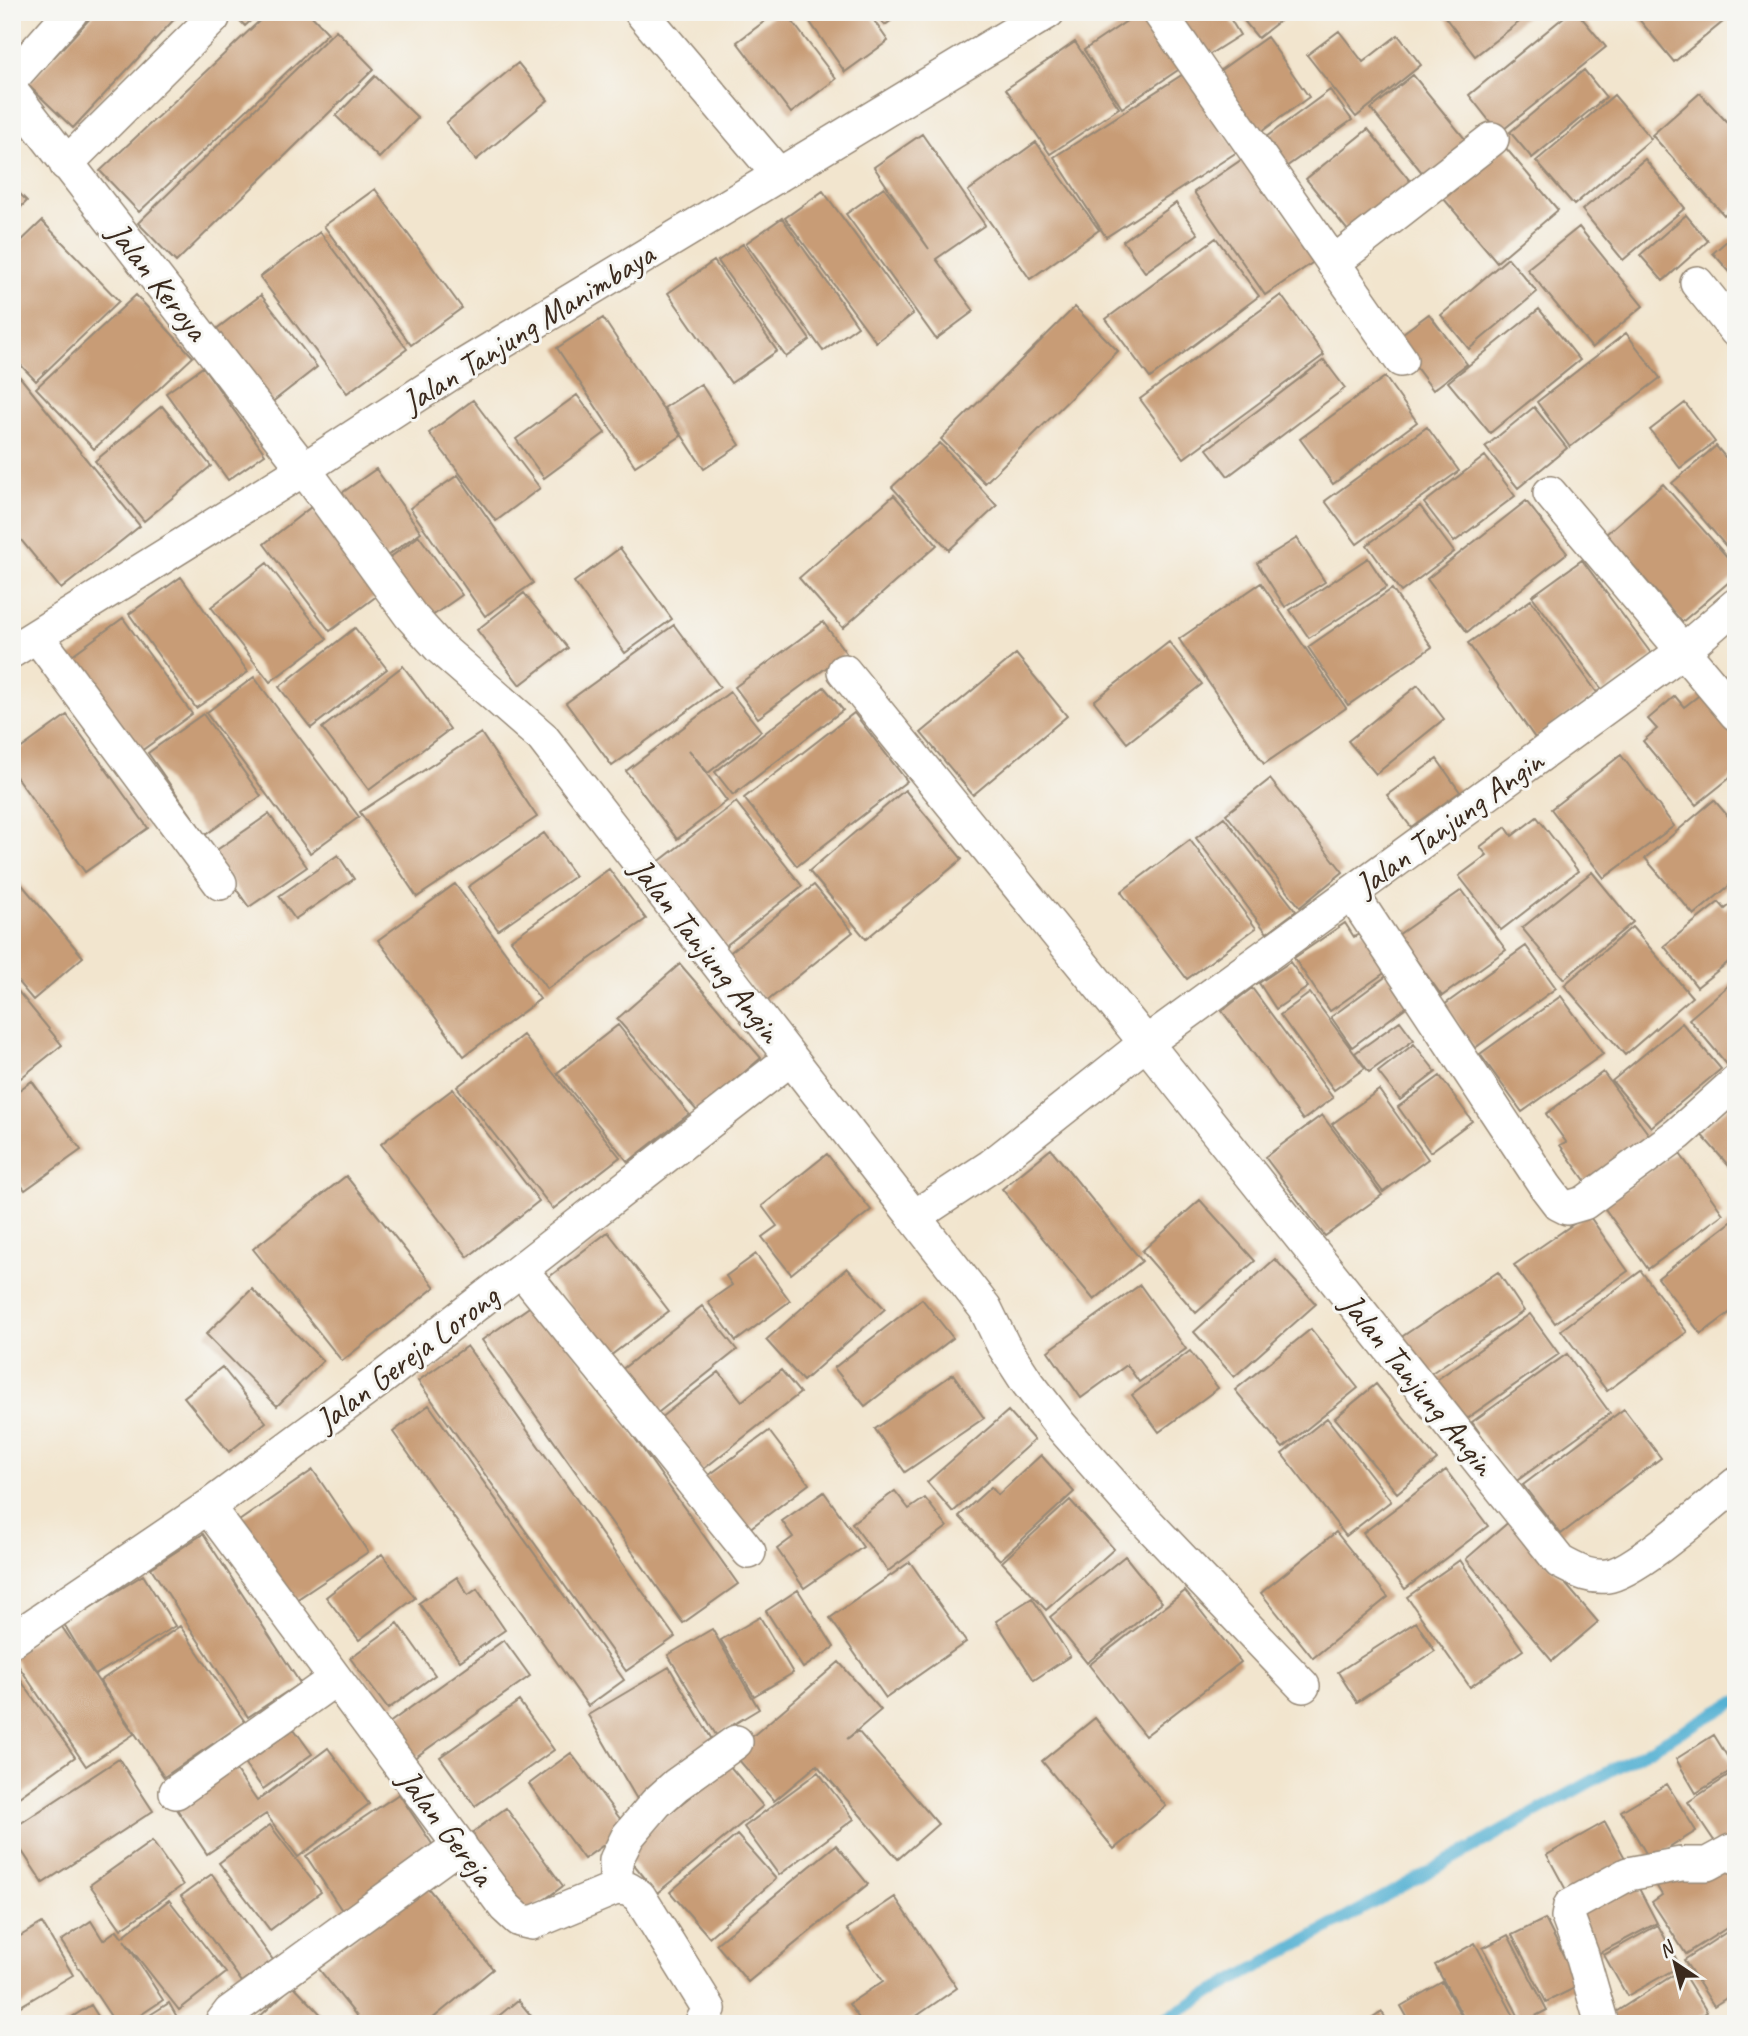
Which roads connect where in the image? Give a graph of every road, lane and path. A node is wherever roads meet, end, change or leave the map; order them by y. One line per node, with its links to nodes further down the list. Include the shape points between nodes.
1 (71, 12): 6 (street, Jalan Keroya)
2 (641, 12): 9 (street)
3 (1159, 12): 10 (street)
4 (1037, 15): 9 (street, Jalan Tanjung Manimbaya)
5 (213, 18): 8 (street)
6 (13, 84): 8 (street, Jalan Keroya)
7 (1492, 138): 10 (street)
8 (66, 163): 14 (street, Jalan Keroya)
9 (779, 175): 14 (street, Jalan Tanjung Manimbaya, via 453,372)
10 (1333, 262): 13 (street)
11 (1697, 283): 12 (street)
12 (1736, 331)
13 (1401, 360)
14 (304, 470): 17 (street, Jalan Tanjung Manimbaya); 24 (street, Jalan Tanjung Angin, via 410,615 439,647 542,737)
15 (1550, 492): 18 (street)
16 (1736, 605): 18 (street, Jalan Tanjung Angin)
17 (25, 644): 21 (street)
18 (1683, 652): 20 (street); 22 (street, Jalan Tanjung Angin)
19 (844, 671): 23 (street, Jalan Tanjung Angin)
20 (1736, 714)
21 (220, 883)
22 (1352, 894): 23 (street, Jalan Tanjung Angin); 25 (street, via 1546,1187 1567,1208 1584,1203 1678,1134)
23 (1146, 1043): 26 (street, Jalan Tanjung Angin, via 991,1166); 28 (street, Jalan Tanjung Angin, via 1560,1562 1585,1575 1609,1576 1636,1564)
24 (790, 1059): 26 (street, Jalan Tanjung Angin); 27 (street, Jalan Gereja Lorong)
25 (1736, 1082)
26 (914, 1217): 33 (street, via 985,1308 1003,1345 1061,1426 1137,1513)
27 (522, 1271): 29 (street, Jalan Gereja Lorong); 30 (street)
28 (1736, 1484)
29 (208, 1507): 31 (street, Jalan Gereja Lorong); 32 (street, Jalan Gereja)
30 (749, 1552)
31 (12, 1640)
32 (335, 1679): 35 (street); 36 (street, Jalan Gereja)
33 (1303, 1686)
34 (736, 1742): 38 (street, via 656,1803 621,1848)
35 (176, 1792)
36 (460, 1845): 38 (street, Jalan Gereja, via 519,1920 532,1923); 40 (street, via 230,2012)
37 (1736, 1857): 41 (street, via 1731,1850 1707,1864 1628,1874 1570,1906 1568,1917)
38 (616, 1888): 39 (street, via 639,1896)
39 (710, 2019)
40 (221, 2024)
41 (1602, 2024)

